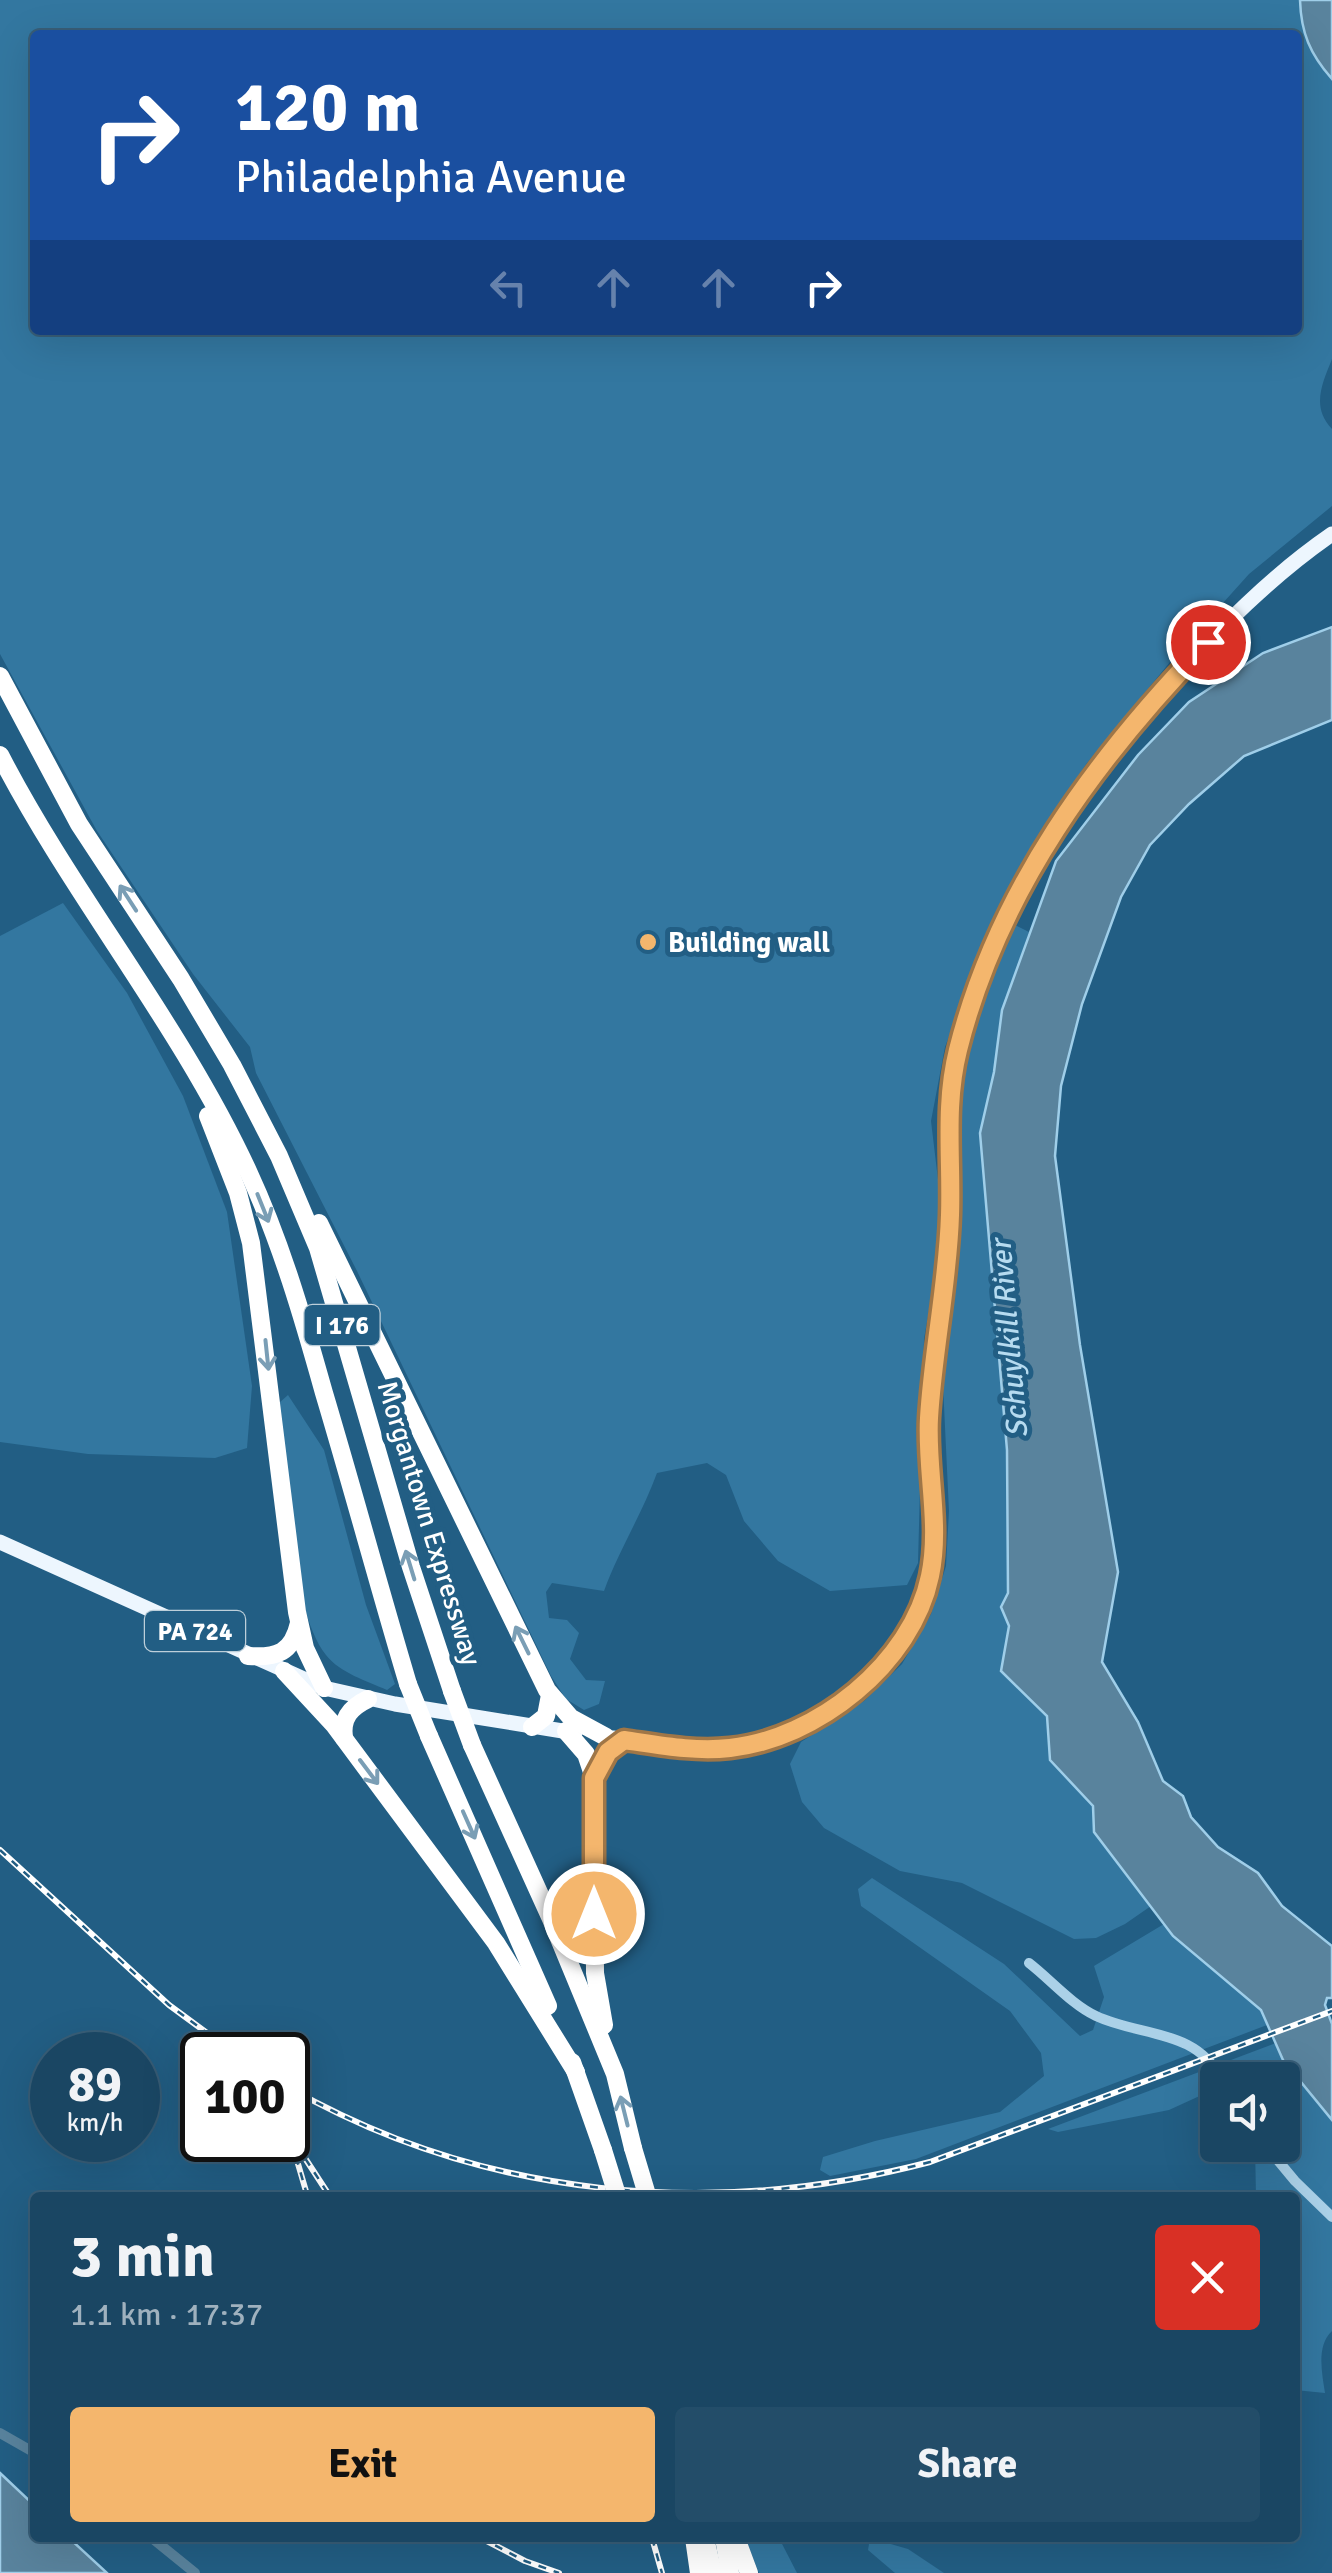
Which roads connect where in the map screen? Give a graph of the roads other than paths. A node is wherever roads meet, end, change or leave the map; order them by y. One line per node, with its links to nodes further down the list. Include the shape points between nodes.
1 (1332, 534): 16 (main road, PA 724, via 1226,624 1116,748 1039,853 992,954 958,1049 948,1110 949,1238 929,1421 933,1560 916,1616 862,1688 794,1730 731,1748)
2 (0, 676): 4 (highway, Morgantown Expressway / I 176, one-way to 2, via 79,824)
3 (0, 755): 5 (highway, I 176)
4 (181, 979): 11 (highway, one-way to 4, via 254,1091); 21 (highway, Morgantown Expressway / I 176, one-way to 4, bridge, via 452,1691 318,1248 232,1065)
5 (149, 1000): 7 (highway, one-way to 7, via 214,1127 251,1243); 20 (highway, I 176, one-way to 20, bridge, via 204,1084 249,1172 284,1261 408,1684)
6 (0, 1542): 8 (main road, PA 724)
7 (299, 1622): 8 (highway, via 285,1652); 10 (highway)
8 (248, 1656): 9 (main road, PA 724)
9 (284, 1671): 10 (main road, PA 724); 15 (highway)
10 (324, 1688): 12 (main road, PA 724)
11 (550, 1695): 13 (highway, via 546,1716); 16 (highway, via 570,1718)
12 (368, 1700): 13 (main road, PA 724); 15 (highway, via 347,1715)
13 (532, 1727): 14 (main road, PA 724)
14 (566, 1731): 16 (main road, PA 724); 17 (highway, via 586,1754)
15 (344, 1738): 20 (highway, one-way to 20, via 496,1944)
16 (615, 1739): 17 (highway)
17 (594, 1778): 21 (highway, via 596,1987)
18 (1029, 1963): 19 (street, via 1095,2015 1178,2038)
19 (1209, 2062)
20 (576, 2072): 23 (highway, I 176, bridge)
21 (614, 2074): 24 (highway, Morgantown Expressway / I 176, one-way to 21, bridge)
22 (1279, 2162): 25 (street)
23 (616, 2192)
24 (646, 2192)
25 (1332, 2217)
26 (695, 2542): 30 (highway)
27 (707, 2542): 31 (highway)
28 (725, 2542): 32 (highway)
29 (737, 2542): 33 (highway)
30 (699, 2573)
31 (713, 2573)
32 (730, 2573)
33 (749, 2573)

